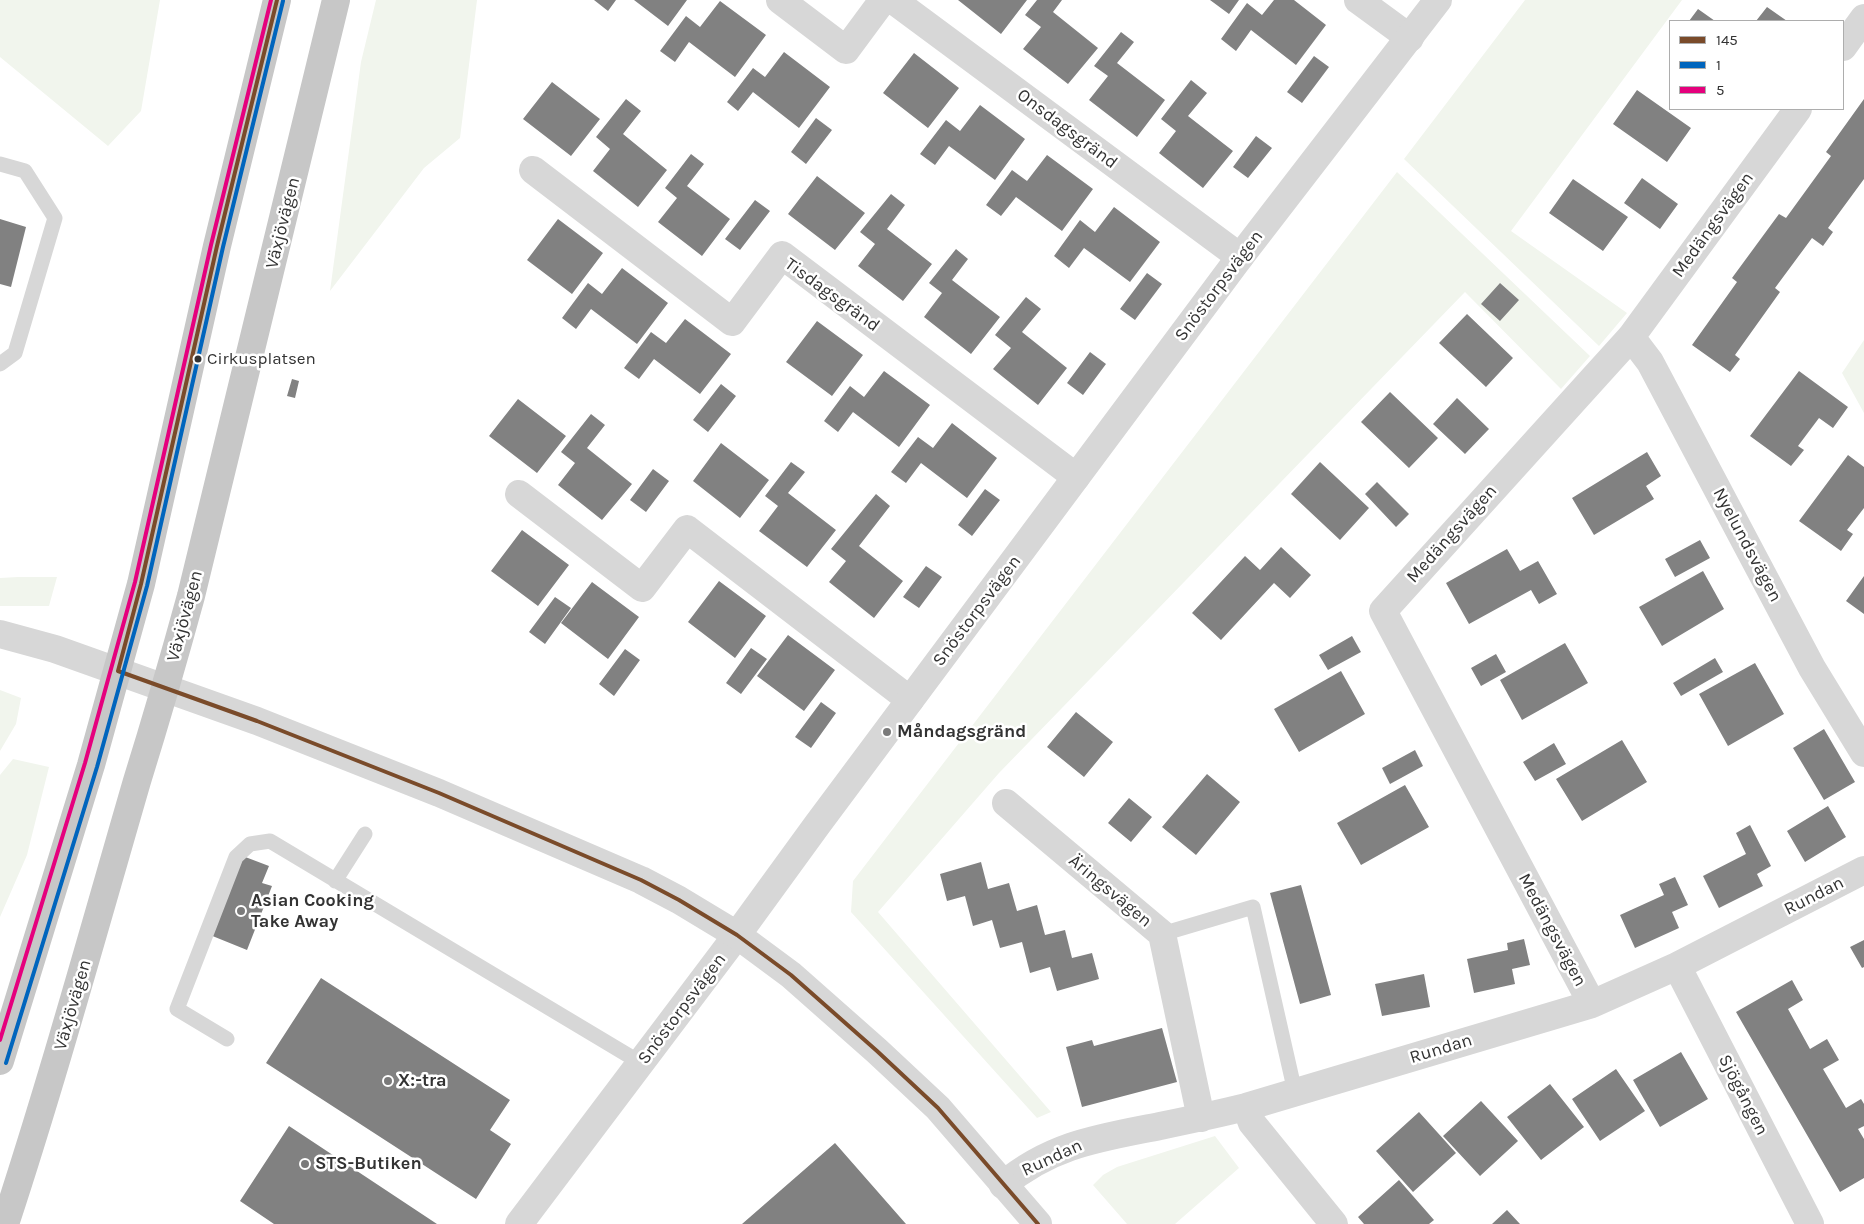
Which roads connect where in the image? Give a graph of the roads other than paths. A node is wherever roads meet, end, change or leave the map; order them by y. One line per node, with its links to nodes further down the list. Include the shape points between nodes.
1 (277, 0): 20 (highway)
2 (336, 0): 21 (highway, Växjövägen)
3 (780, 0): 4 (street, via 846,50)
4 (883, 0)
5 (893, 0): 14 (street, Onsdagsgränd)
6 (1358, 0): 9 (street)
7 (1438, 0): 9 (street, Snöstorpsvägen)
8 (1864, 18): 10 (street)
9 (1410, 38): 14 (street, Snöstorpsvägen)
10 (1844, 46)
11 (1797, 110): 15 (street, Medängsvägen)
12 (0, 164): 16 (lane, via 24,171 56,218 15,353)
13 (533, 170): 17 (street, Tisdagsgränd, via 732,322 782,255)
14 (1240, 257): 17 (street, Snöstorpsvägen)
15 (1631, 337): 23 (street, Nyelundsvägen, via 1650,362 1812,668); 31 (street, Medängsvägen, via 1383,611)
16 (0, 364)
17 (1076, 477): 22 (street, Snöstorpsvägen)
18 (519, 494): 22 (street, via 642,588 687,529)
19 (0, 634): 20 (street, via 55,649)
20 (118, 672): 21 (street); 33 (highway)
21 (166, 689): 29 (street, via 439,794 624,872); 39 (highway, Växjövägen)
22 (910, 700): 29 (street, Snöstorpsvägen)
23 (1864, 753)
24 (1006, 803): 28 (street, Äringsvägen)
25 (365, 834): 27 (lane)
26 (1864, 870): 30 (street, Rundan)
27 (335, 881): 32 (lane, via 270,840 250,844 236,857 176,1009); 34 (lane)
28 (1162, 934): 35 (lane, via 1253,907); 37 (street, Äringsvägen)
29 (737, 935): 34 (street, Snöstorpsvägen); 38 (street, via 814,994 938,1108)
30 (1677, 966): 31 (street, Rundan); 43 (street, Sjögången)
31 (1592, 1004): 35 (street, Rundan)
32 (227, 1039)
33 (0, 1061)
34 (641, 1063): 40 (street, Snöstorpsvägen)
35 (1295, 1092): 36 (street, Rundan)
36 (1246, 1107): 37 (street, Rundan); 42 (street, via 1252,1123)
37 (1201, 1118): 38 (street, Rundan, via 1086,1141 1022,1169)
38 (1003, 1185): 41 (street)
39 (5, 1224)
40 (518, 1224)
41 (1038, 1224)
42 (1334, 1224)
43 (1810, 1224)

